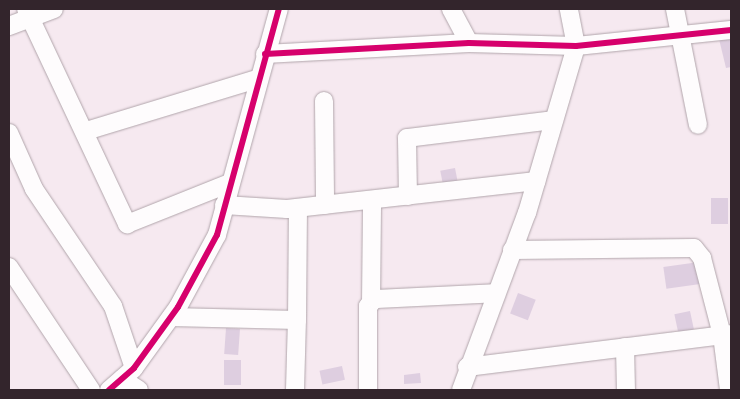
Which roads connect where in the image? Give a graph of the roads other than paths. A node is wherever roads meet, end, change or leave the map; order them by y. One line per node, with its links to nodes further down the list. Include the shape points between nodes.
1 (54, 9): 6 (street)
2 (279, 9): 12 (street)
3 (450, 9): 10 (street)
4 (569, 9): 11 (street)
5 (676, 9): 9 (street)
6 (27, 14): 7 (street); 17 (street)
7 (9, 26)
8 (731, 30): 9 (street)
9 (681, 36): 11 (street); 16 (street)
10 (469, 43): 11 (street); 12 (street)
11 (576, 46): 15 (street)
12 (265, 54): 13 (street)
13 (257, 79): 17 (street); 20 (street)
14 (324, 101): 24 (street)
15 (554, 120): 19 (street); 21 (street, via 407,138)
16 (698, 125)
17 (86, 131): 20 (street, via 127,224)
18 (9, 133): 35 (street, via 34,189 113,306)
19 (536, 181): 21 (street); 26 (street)
20 (230, 183): 23 (street)
21 (408, 196): 22 (street)
22 (372, 200): 24 (street); 29 (street)
23 (224, 205): 25 (street); 30 (street, via 216,235)
24 (325, 205): 25 (street)
25 (298, 208): 31 (street)
26 (512, 250): 28 (street); 32 (street, via 694,248 702,258)
27 (9, 267): 36 (street)
28 (496, 293): 29 (street); 34 (street)
29 (371, 302): 39 (street)
30 (171, 317): 31 (street); 35 (street)
31 (297, 320): 38 (street)
32 (726, 335): 33 (street); 42 (street)
33 (625, 347): 34 (street); 41 (street)
34 (467, 367): 40 (street)
35 (122, 379): 37 (street)
36 (91, 390)
37 (139, 390)
38 (295, 390)
39 (368, 390)
40 (461, 390)
41 (626, 390)
42 (729, 390)

